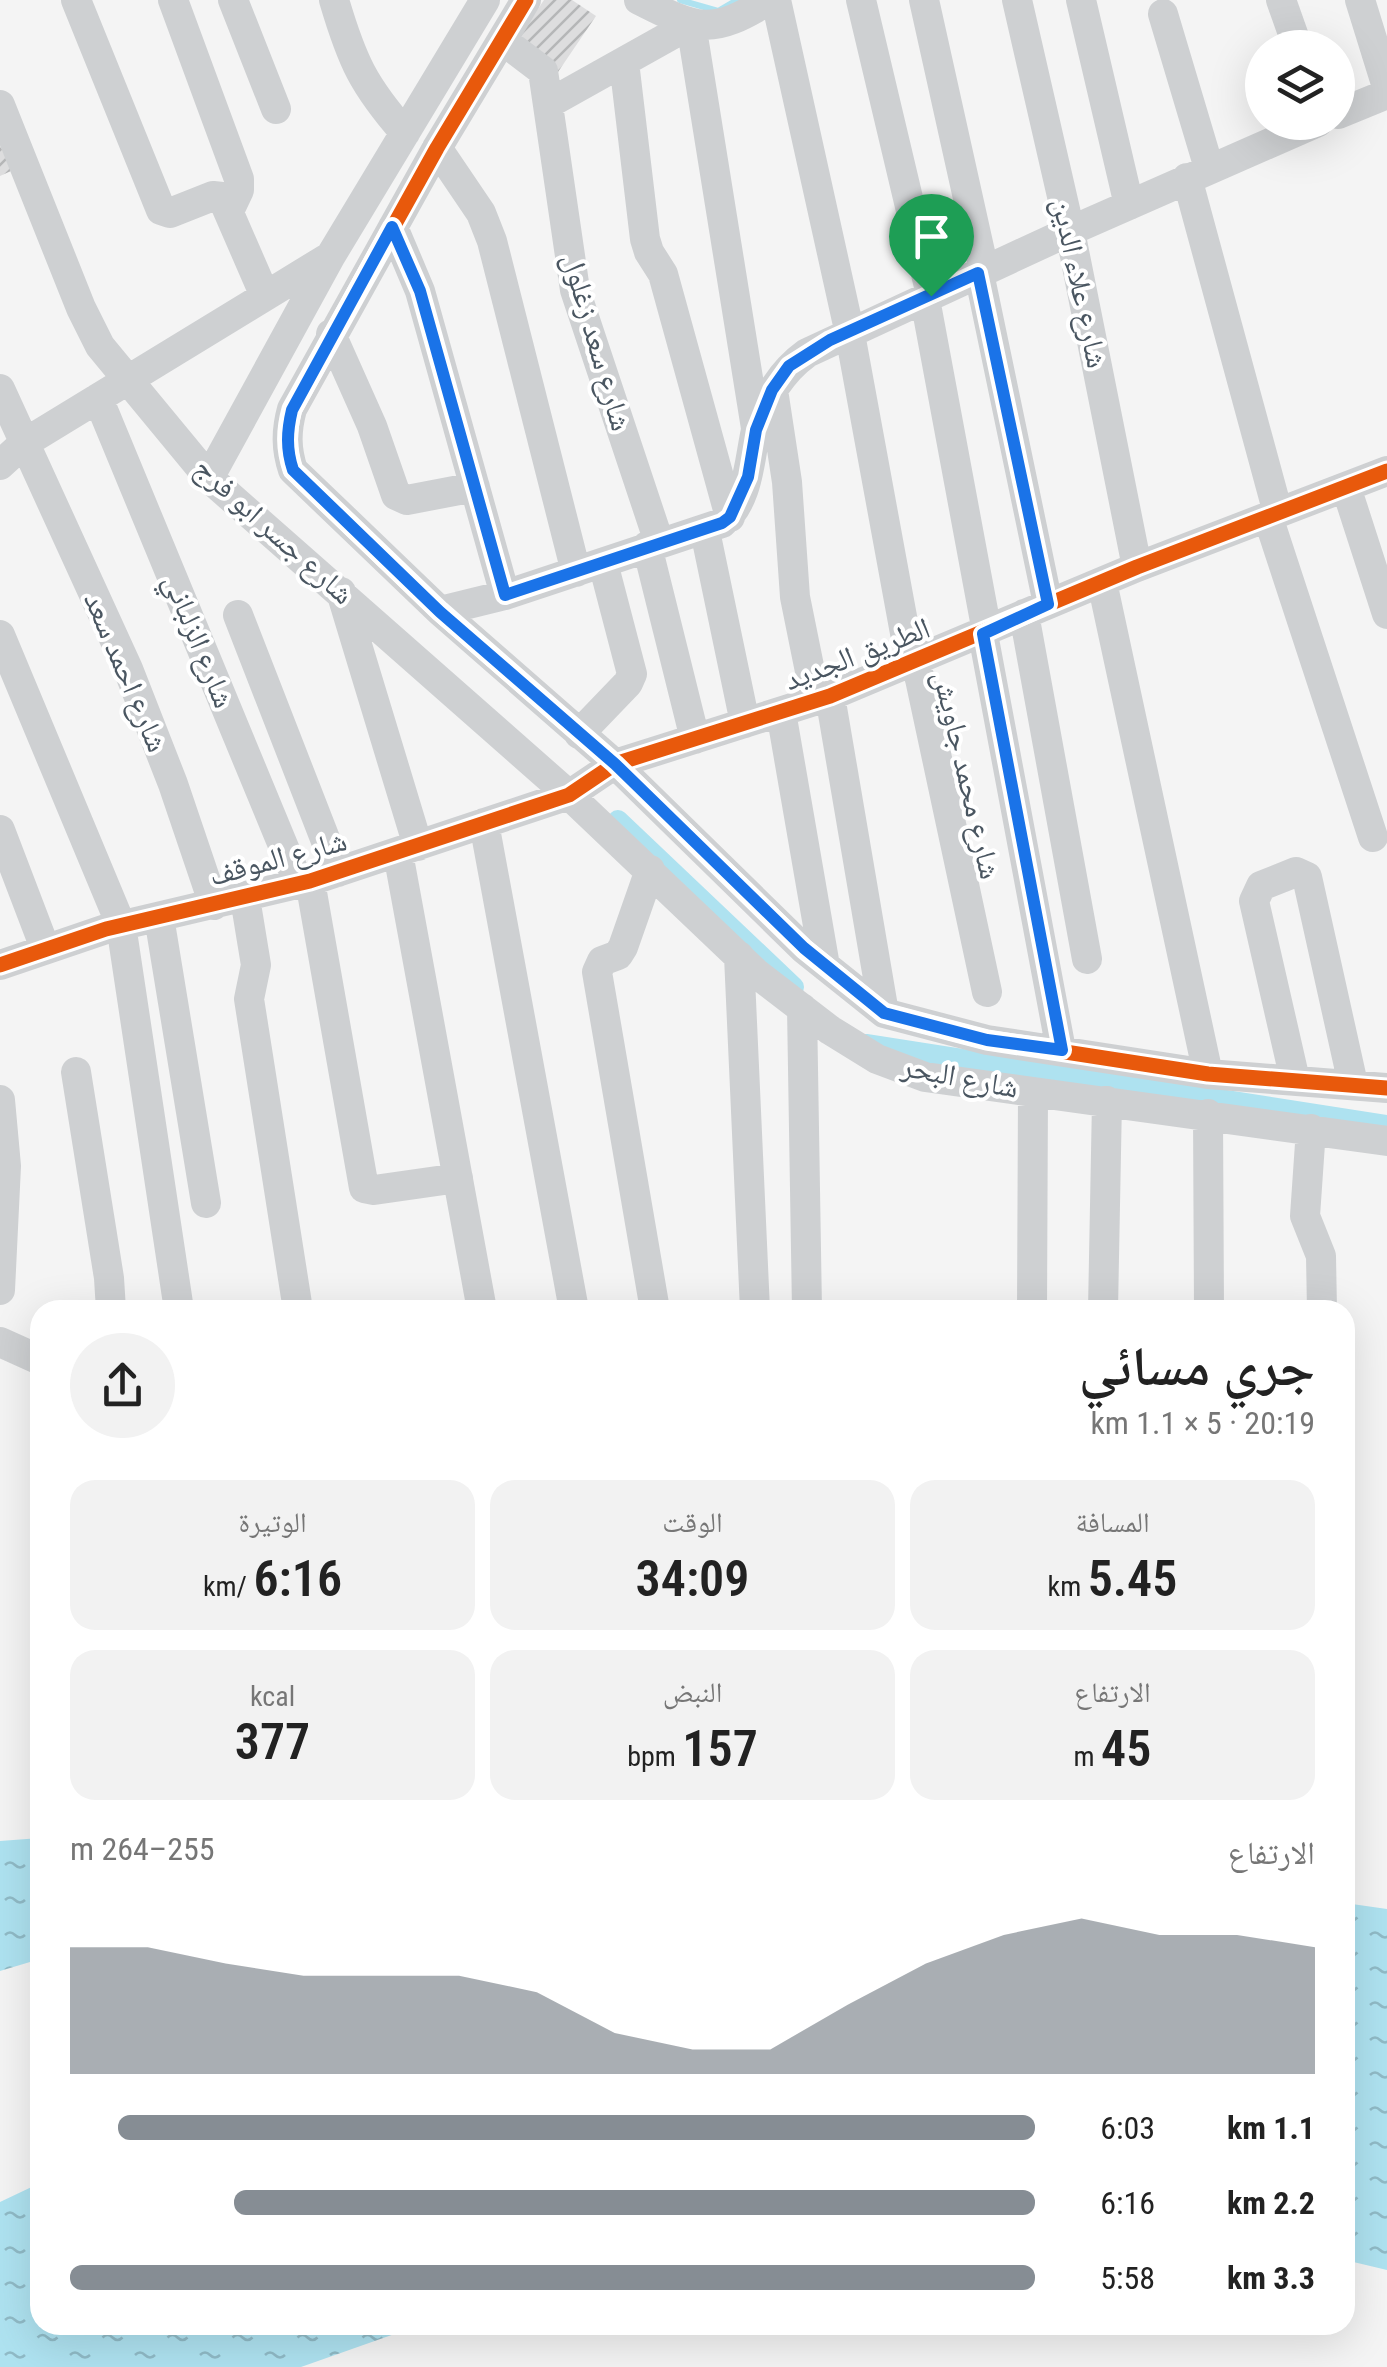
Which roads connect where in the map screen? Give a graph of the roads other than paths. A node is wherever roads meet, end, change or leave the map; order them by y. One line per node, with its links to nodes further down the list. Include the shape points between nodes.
1 (76, 0): 30 (street, via 159,206 170,213 218,195)
2 (173, 0): 30 (street, via 239,179)
3 (233, 0): 24 (street)
4 (334, 0): 25 (street, via 370,92)
5 (485, 0): 25 (street)
6 (526, 0): 18 (street)
7 (639, 0): 16 (street)
8 (773, 0): 16 (street, via 720,25); 38 (street, شارع محمد جاويش)
9 (862, 0): 36 (street)
10 (924, 0): 34 (street)
11 (1017, 0): 32 (street, شارع علاء الدين)
12 (1081, 0): 29 (street)
13 (1281, 0): 17 (street)
14 (1360, 0): 20 (street)
15 (1163, 14): 28 (street)
16 (691, 24): 19 (street); 43 (street)
17 (1292, 30)
18 (502, 40): 21 (street, شارع سعد زغلول, via 540,66); 27 (street)
19 (624, 62): 21 (street); 51 (street, via 646,246 663,274)
20 (1387, 90): 23 (street)
21 (548, 104): 52 (street, شارع سعد زغلول, via 575,290)
22 (0, 105): 39 (street, شارع جسر ابو فرج, via 81,308)
23 (1355, 106)
24 (276, 109)
25 (405, 132): 33 (street)
26 (1276, 140): 28 (street)
27 (437, 148): 31 (street); 53 (street, via 492,241)
28 (1198, 173): 29 (street); 50 (street)
29 (1129, 205): 32 (street)
30 (230, 209): 35 (street)
31 (392, 227): 37 (street); 48 (street, via 420,291)
32 (1070, 230): 34 (street); 54 (street, شارع علاء الدين)
33 (330, 256): 35 (street); 47 (street)
34 (981, 272): 36 (street); 58 (street)
35 (265, 296): 39 (street)
36 (928, 297): 38 (street); 62 (street)
37 (331, 334): 48 (street, via 396,495 408,500); 59 (street, via 292,410 287,436 293,470)
38 (850, 334): 41 (street, via 789,366); 64 (street, شارع محمد جاويش)
39 (126, 380): 42 (street); 47 (street, شارع جسر ابو فرج)
40 (0, 389): 44 (street, شارع احمد سعد)
41 (772, 390): 43 (street); 65 (street, via 788,482 796,597)
42 (98, 398): 44 (street); 77 (street, شارع الزلباني)
43 (756, 430): 51 (street, via 748,477)
44 (23, 444): 45 (street); 79 (street, شارع احمد سعد, via 128,669)
45 (0, 466)
46 (1387, 471): 49 (street, الطريق الجديد)
47 (209, 478): 56 (street, شارع جسر ابو فرج)
48 (475, 487): 57 (street)
49 (1346, 487): 50 (street, الطريق الجديد); 60 (street)
50 (1273, 515): 54 (street, الطريق الجديد); 74 (street)
51 (717, 524): 52 (street); 67 (street)
52 (653, 544): 53 (street); 69 (street, شارع سعد زغلول)
53 (590, 567): 57 (street); 68 (street, via 632,674)
54 (1137, 567): 55 (street, الطريق الجديد)
55 (1102, 582): 58 (street, الطريق الجديد); 92 (street)
56 (341, 592): 71 (street, شارع جسر ابو فرج); 75 (street)
57 (505, 595): 59 (street)
58 (1036, 609): 62 (street, الطريق الجديد); 84 (street)
59 (440, 612): 68 (street)
60 (1387, 614)
61 (238, 615): 77 (street)
62 (985, 633): 64 (street, الطريق الجديد); 90 (street)
63 (0, 635): 81 (street)
64 (914, 663): 65 (street, الطريق الجديد); 87 (street, شارع محمد جاويش)
65 (823, 699): 66 (street, الطريق الجديد); 89 (street)
66 (781, 712): 67 (street, الطريق الجديد); 86 (street)
67 (745, 723): 69 (street, الطريق الجديد)
68 (579, 734): 70 (street)
69 (695, 739): 70 (street, الطريق الجديد)
70 (615, 764): 71 (street, الطريق الجديد); 86 (street)
71 (569, 795): 72 (street, شارع الموقف); 76 (street, شارع البحر)
72 (484, 823): 75 (street, شارع الموقف); 109 (street)
73 (0, 830): 82 (street)
74 (1373, 837)
75 (408, 849): 77 (street, شارع الموقف); 102 (street)
76 (650, 870): 83 (street, شارع البحر); 110 (street, via 623,947 597,972)
77 (316, 879): 78 (street, شارع الموقف); 102 (street, via 362,1184 374,1190)
78 (245, 898): 79 (street, شارع الموقف); 107 (street, via 256,966 249,999)
79 (214, 905): 80 (street, شارع الموقف)
80 (159, 917): 81 (street, شارع الموقف); 103 (street)
81 (121, 925): 82 (street, شارع الموقف); 106 (street)
82 (45, 948): 85 (street, شارع الموقف)
83 (739, 956): 88 (street, شارع البحر); 111 (street)
84 (1087, 959)
85 (0, 965)
86 (826, 966): 89 (street)
87 (987, 992)
88 (802, 1008): 96 (street, شارع البحر, via 877,1058 925,1077); 112 (street)
89 (884, 1013): 90 (street, via 987,1040)
90 (1062, 1050): 92 (street)
91 (76, 1072): 105 (street)
92 (1208, 1074): 93 (street)
93 (1295, 1080): 94 (street); 94 (street, via 1254,901 1261,886 1296,872 1307,878)
94 (1353, 1084): 95 (street)
95 (1387, 1088)
96 (1033, 1092): 98 (street, شارع البحر); 113 (street)
97 (0, 1100): 104 (street, via 6,1166)
98 (1107, 1101): 99 (street, شارع البحر); 114 (street)
99 (1208, 1114): 100 (street, شارع البحر); 115 (street)
100 (1311, 1130): 101 (street, شارع البحر); 116 (street, via 1304,1216 1321,1256)
101 (1387, 1141)
102 (458, 1178): 108 (street)
103 (206, 1203)
104 (0, 1290)
105 (110, 1300)
106 (177, 1300)
107 (296, 1300)
108 (480, 1300)
109 (572, 1300)
110 (652, 1300)
111 (755, 1300)
112 (807, 1300)
113 (1032, 1300)
114 (1103, 1300)
115 (1209, 1300)
116 (1322, 1300)
117 (0, 1342): 118 (street)
118 (30, 1356)

